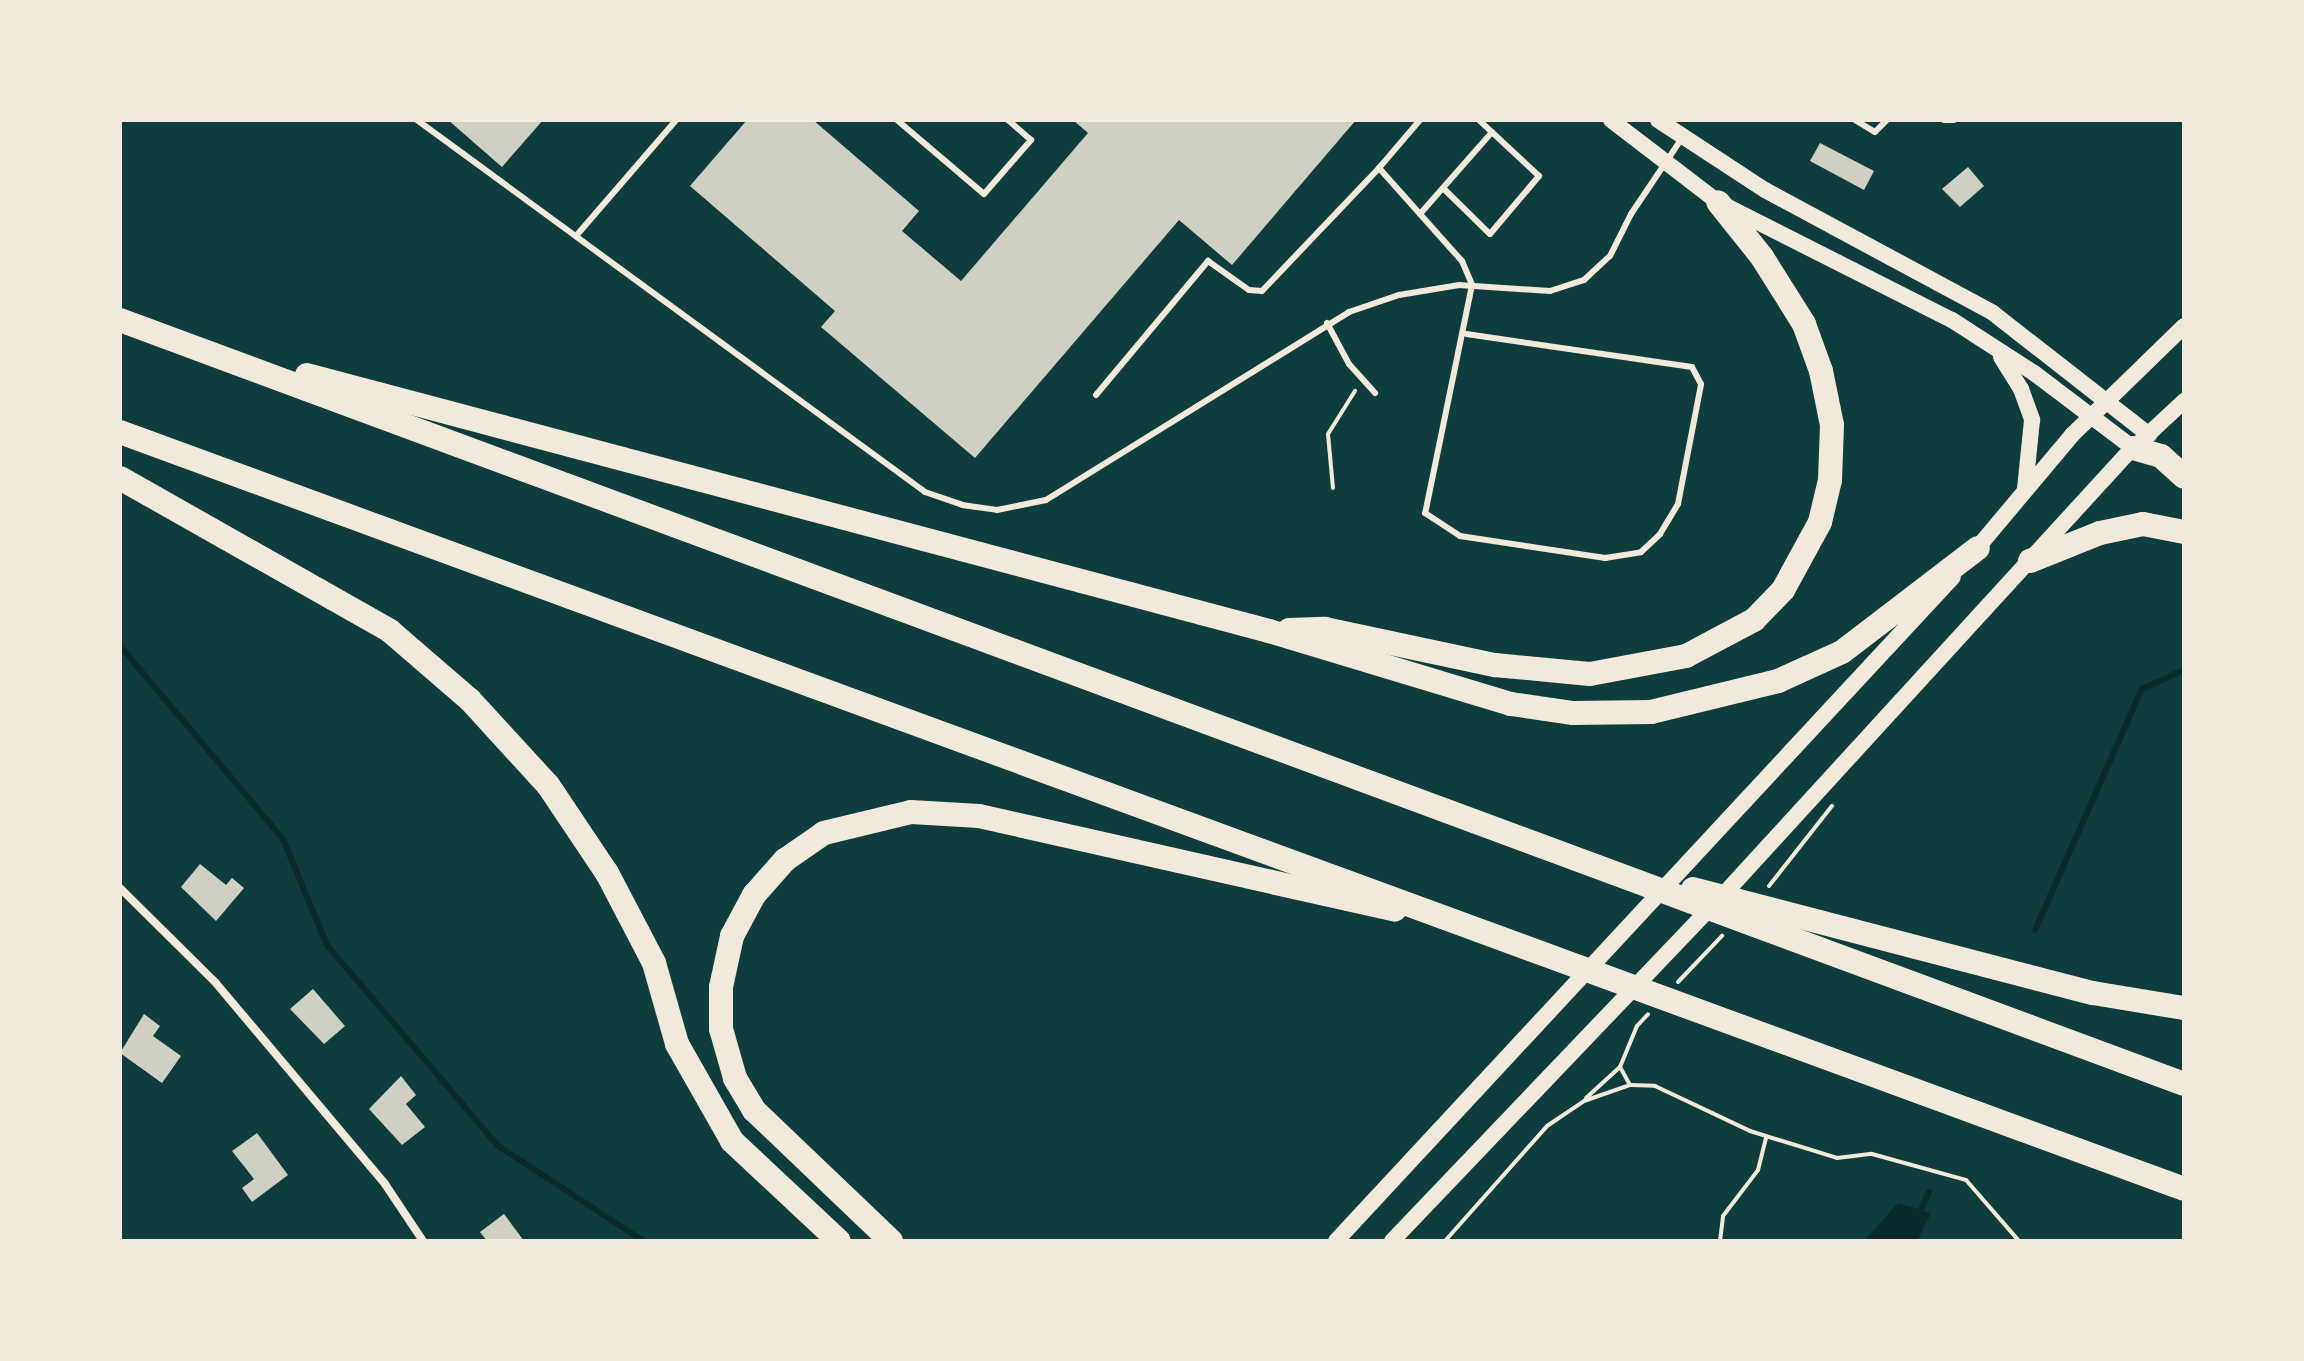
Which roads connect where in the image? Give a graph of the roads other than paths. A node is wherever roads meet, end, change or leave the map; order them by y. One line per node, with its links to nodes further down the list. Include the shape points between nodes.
1 (417, 120): 20 (lane)
2 (676, 120): 20 (lane)
3 (897, 120): 4 (lane, via 984,194 1031,140)
4 (1008, 120)
5 (1420, 120): 16 (lane)
6 (1479, 120): 13 (lane)
7 (1611, 120): 15 (main road)
8 (1658, 120): 14 (main road)
9 (1855, 120): 10 (lane, via 1875,132)
10 (1887, 120)
11 (1944, 120): 12 (lane)
12 (1954, 120)
13 (1492, 132): 17 (lane); 17 (lane, via 1539,176 1490,234)
14 (1682, 138): 15 (lane); 30 (main road, via 1765,190 1993,313)
15 (1664, 165): 18 (main road); 21 (lane, via 1610,256 1584,280 1550,291)
16 (1379, 168): 19 (lane); 29 (lane, via 1262,291 1249,290 1208,261)
17 (1444, 189): 19 (lane)
18 (1718, 202): 27 (main road, via 1952,320); 41 (highway, via 1762,257 1804,324 1832,425 1830,480 1820,522 1783,590 1754,620 1686,656 1590,674 1510,667 1325,629)
19 (1420, 214): 21 (lane, via 1462,261)
20 (576, 236): 23 (lane, via 925,492 997,510 1046,500)
21 (1472, 285): 23 (lane, via 1399,295); 25 (lane)
22 (120, 320): 26 (highway)
23 (1327, 323): 28 (lane)
24 (2184, 326): 30 (main road)
25 (1466, 334): 25 (lane, via 1692,367 1701,384 1678,504 1660,534 1641,552 1605,558 1460,536 1425,513)
26 (193, 348): 41 (highway, via 481,417 790,506); 42 (highway)
27 (1998, 353): 32 (main road, via 2034,373); 37 (main road, via 2021,389 2032,420)
28 (1375, 393)
29 (1096, 395)
30 (2107, 398): 32 (main road); 34 (main road)
31 (2184, 401): 34 (main road)
32 (2089, 417): 34 (main road); 37 (main road)
33 (120, 432): 44 (highway)
34 (2141, 442): 35 (highway); 40 (main road)
35 (2184, 477)
36 (120, 478): 49 (highway, via 390,631 470,700 548,785 607,873 654,963 677,1044 732,1141)
37 (2025, 489): 39 (main road)
38 (2184, 532): 40 (highway, via 2143,524 2100,533)
39 (1978, 548): 41 (highway, via 1842,652 1778,681 1651,712 1573,713 1511,704); 51 (main road)
40 (2030, 561): 52 (main road, via 1725,893)
41 (1269, 631)
42 (1636, 877): 45 (highway, via 1768,899 2093,993); 46 (highway, via 1741,925)
43 (120, 888): 48 (street, via 215,982 385,1184)
44 (1502, 935): 47 (highway); 50 (highway, via 979,816 911,812 824,833 785,860 746,909 732,936 721,987 721,1029 735,1078 754,1110)
45 (2184, 1008)
46 (2184, 1084)
47 (2184, 1189)
48 (423, 1241)
49 (839, 1241)
50 (891, 1241)
51 (1336, 1241)
52 (1392, 1241)

